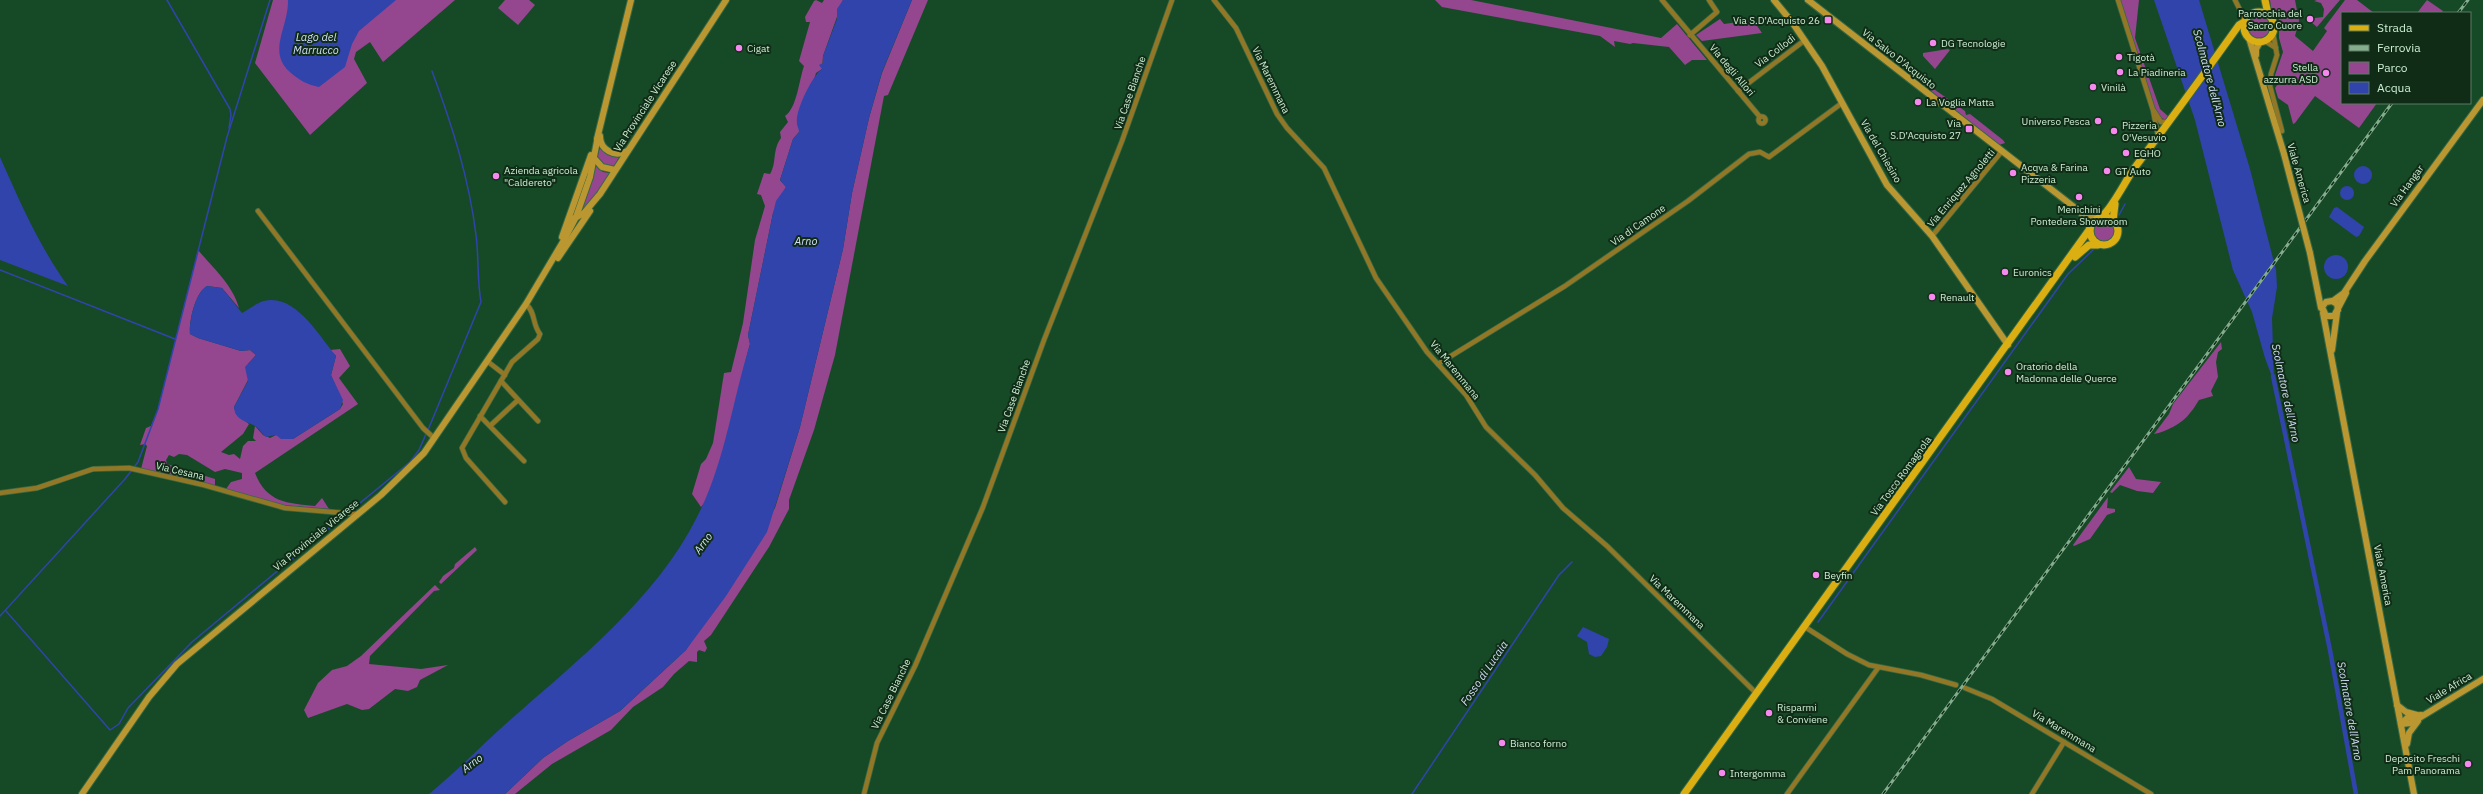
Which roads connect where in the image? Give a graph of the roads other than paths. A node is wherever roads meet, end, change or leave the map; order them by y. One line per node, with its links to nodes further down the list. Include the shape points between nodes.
1 (631, 0): 30 (street, Via Provinciale Vicarese)
2 (726, 0): 35 (street, Via Provinciale Vicarese)
3 (1172, 0): 86 (street, Via Case Bianche, via 1122,141 1044,340 983,507 915,666 878,740)
4 (1214, 0): 62 (street, Via Maremmana, via 1236,28 1280,118 1319,161 1331,180 1376,278)
5 (1662, 0): 17 (street, Via degli Allori)
6 (1709, 0): 17 (street, via 1717,12)
7 (1774, 0): 20 (street, Via del Chiesino)
8 (1808, 0): 36 (street, Via Salvo D'Acquisto)
9 (2118, 0): 27 (street)
10 (2235, 0): 15 (street)
11 (2260, 0): 13 (main road)
12 (2264, 0): 14 (main road)
13 (2256, 12): 14 (main road); 15 (main road)
14 (2268, 14): 16 (main road, via 2274,23)
15 (2245, 21): 18 (main road); 19 (main road, via 2244,29)
16 (2273, 33): 21 (main road); 22 (street)
17 (1690, 35): 24 (street, Via degli Allori)
18 (2234, 35): 19 (main road); 29 (main road)
19 (2248, 37): 21 (main road); 23 (street)
20 (1805, 40): 24 (street, Via Collodi); 26 (street, Via del Chiesino)
21 (2262, 42): 22 (street); 23 (street, via 2256,50)
22 (2277, 49): 31 (street, via 2270,84)
23 (2258, 64): 54 (street, Viale America, bridge)
24 (1738, 91): 28 (street, Via degli Allori)
25 (2483, 100): 53 (street, Via Hangar)
26 (1842, 103): 48 (street, Via del Chiesino, via 1887,185); 62 (street, Via di Camone, via 1769,157 1760,152 1749,154 1688,201 1603,260)
27 (2152, 110): 29 (street, via 2161,122); 33 (street)
28 (1760, 117)
29 (2170, 120): 33 (main road); 45 (main road, via 2170,124 2117,199 2113,210)
30 (601, 123): 32 (street, Via Provinciale Vicarese); 35 (street, via 600,139 604,147 616,154)
31 (2282, 131)
32 (598, 136): 34 (street, Via Provinciale Vicarese); 37 (street, Via Provinciale Vicarese)
33 (2158, 136): 44 (main road, via 2116,195 2108,211)
34 (594, 148): 37 (street); 46 (street, Via Provinciale Vicarese)
35 (627, 151): 38 (street, Via Provinciale Vicarese)
36 (2002, 152): 40 (street, Via Salvo D'Acquisto); 48 (street, Via Enriquez Agnoletti)
37 (594, 158): 38 (street, via 602,167); 43 (street, Via Provinciale Vicarese)
38 (615, 170): 39 (street, Via Provinciale Vicarese)
39 (600, 194): 43 (street, Via Provinciale Vicarese, via 584,213); 52 (street, Via Provinciale Vicarese)
40 (2074, 207): 42 (street); 44 (street, via 2085,214)
41 (258, 211): 69 (street, via 426,431)
42 (2082, 214): 47 (street); 49 (street, via 2086,226)
43 (576, 217): 46 (street, Via Provinciale Vicarese); 52 (street, Via Provinciale Vicarese)
44 (2098, 217): 45 (main road); 47 (main road)
45 (2114, 221): 50 (main road, via 2118,231 2115,240 2108,245)
46 (565, 229): 52 (street, Via Provinciale Vicarese)
47 (2089, 230): 49 (main road, Via Tosco Romagnola); 50 (main road, via 2092,239)
48 (1932, 236): 59 (street, Via del Chiesino)
49 (2083, 241): 51 (main road, Via Tosco Romagnola)
50 (2098, 245): 51 (main road, Via Tosco Romagnola, via 2091,244 2085,248)
51 (2062, 271): 59 (main road, Via Tosco Romagnola)
52 (544, 275): 56 (street, Via Provinciale Vicarese)
53 (2348, 286): 55 (street, Via Hangar, via 2341,296); 58 (street, Via Hangar)
54 (2318, 287): 55 (street, Viale America); 57 (street, Viale America)
55 (2331, 301): 57 (street, via 2323,304); 58 (street, Viale America, via 2338,306)
56 (526, 304): 61 (street, Via Provinciale Vicarese); 63 (street, via 534,313 540,334 538,339 512,362)
57 (2322, 311): 58 (street, via 2330,317); 60 (street, Viale America)
58 (2337, 312): 60 (street, Viale America)
59 (2008, 345): 74 (main road, Via Tosco Romagnola)
60 (2331, 360): 80 (street, Viale America)
61 (487, 361): 63 (street); 69 (street, Via Provinciale Vicarese)
62 (1438, 364): 79 (street, Via Maremmana, via 1466,395 1486,427 1535,475 1563,508 1606,546)
63 (505, 375): 64 (street)
64 (501, 381): 65 (street); 66 (street)
65 (518, 400): 67 (street); 68 (street)
66 (480, 416): 68 (street); 72 (street, via 463,444 462,452)
67 (538, 421)
68 (490, 425): 70 (street)
69 (434, 438): 73 (street, Via Provinciale Vicarese, via 416,463)
70 (524, 461)
71 (0, 493): 73 (street, Via Cesana, via 37,488 93,469 133,469 285,508)
72 (505, 502)
73 (356, 514): 85 (street, Via Provinciale Vicarese, via 177,664 149,697)
74 (1805, 627): 75 (street, via 1851,656); 79 (main road, Via Tosco Romagnola)
75 (1878, 668): 77 (street, via 1921,675); 88 (street)
76 (2483, 679): 81 (street, Viale Africa)
77 (1956, 685)
78 (1965, 688): 83 (street, Via Maremmana, via 1992,699)
79 (1757, 694): 87 (main road, Via Tosco Romagnola)
80 (2397, 704): 81 (street, Viale Africa, via 2406,712); 82 (street, Viale America)
81 (2422, 715): 82 (street, Viale Africa, via 2407,718); 84 (street, Viale Africa, via 2408,734)
82 (2401, 724): 84 (street, Viale America)
83 (2064, 742): 89 (street); 90 (street, Via Maremmana)
84 (2406, 750): 91 (street, Viale America)
85 (82, 794)
86 (864, 794)
87 (1684, 794)
88 (1787, 794)
89 (2032, 794)
90 (2151, 794)
91 (2414, 794)

